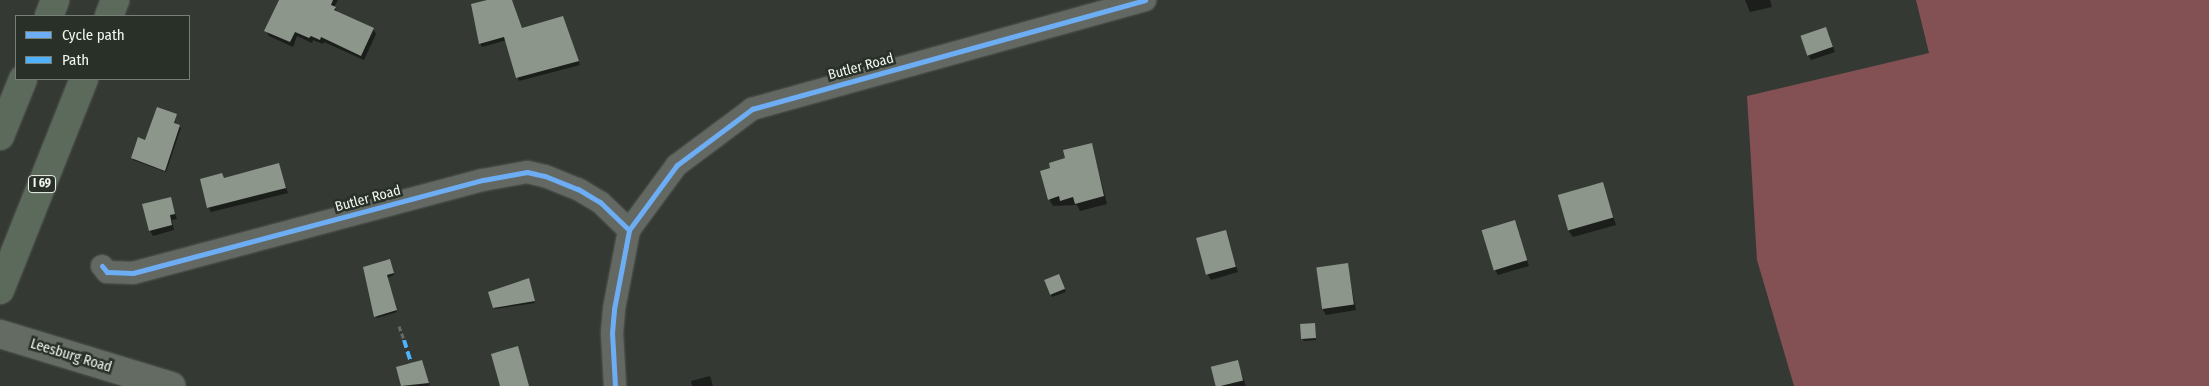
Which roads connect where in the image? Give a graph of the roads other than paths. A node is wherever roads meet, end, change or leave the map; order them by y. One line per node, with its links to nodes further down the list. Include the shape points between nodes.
1 (55, 0): 4 (highway)
2 (115, 0): 5 (highway)
3 (1145, 0): 9 (street, Butler Road, via 752,109 677,165)
4 (48, 15)
5 (109, 15)
6 (23, 80): 8 (highway)
7 (84, 80): 11 (highway, I 69)
8 (0, 136)
9 (629, 230): 10 (street, Butler Road, via 600,202 578,189 527,172 483,180 133,273 107,272); 14 (street, Butler Road, via 614,309)
10 (102, 266)
11 (0, 290)
12 (0, 334): 13 (main road, Leesburg Road)
13 (171, 386)
14 (615, 386)

